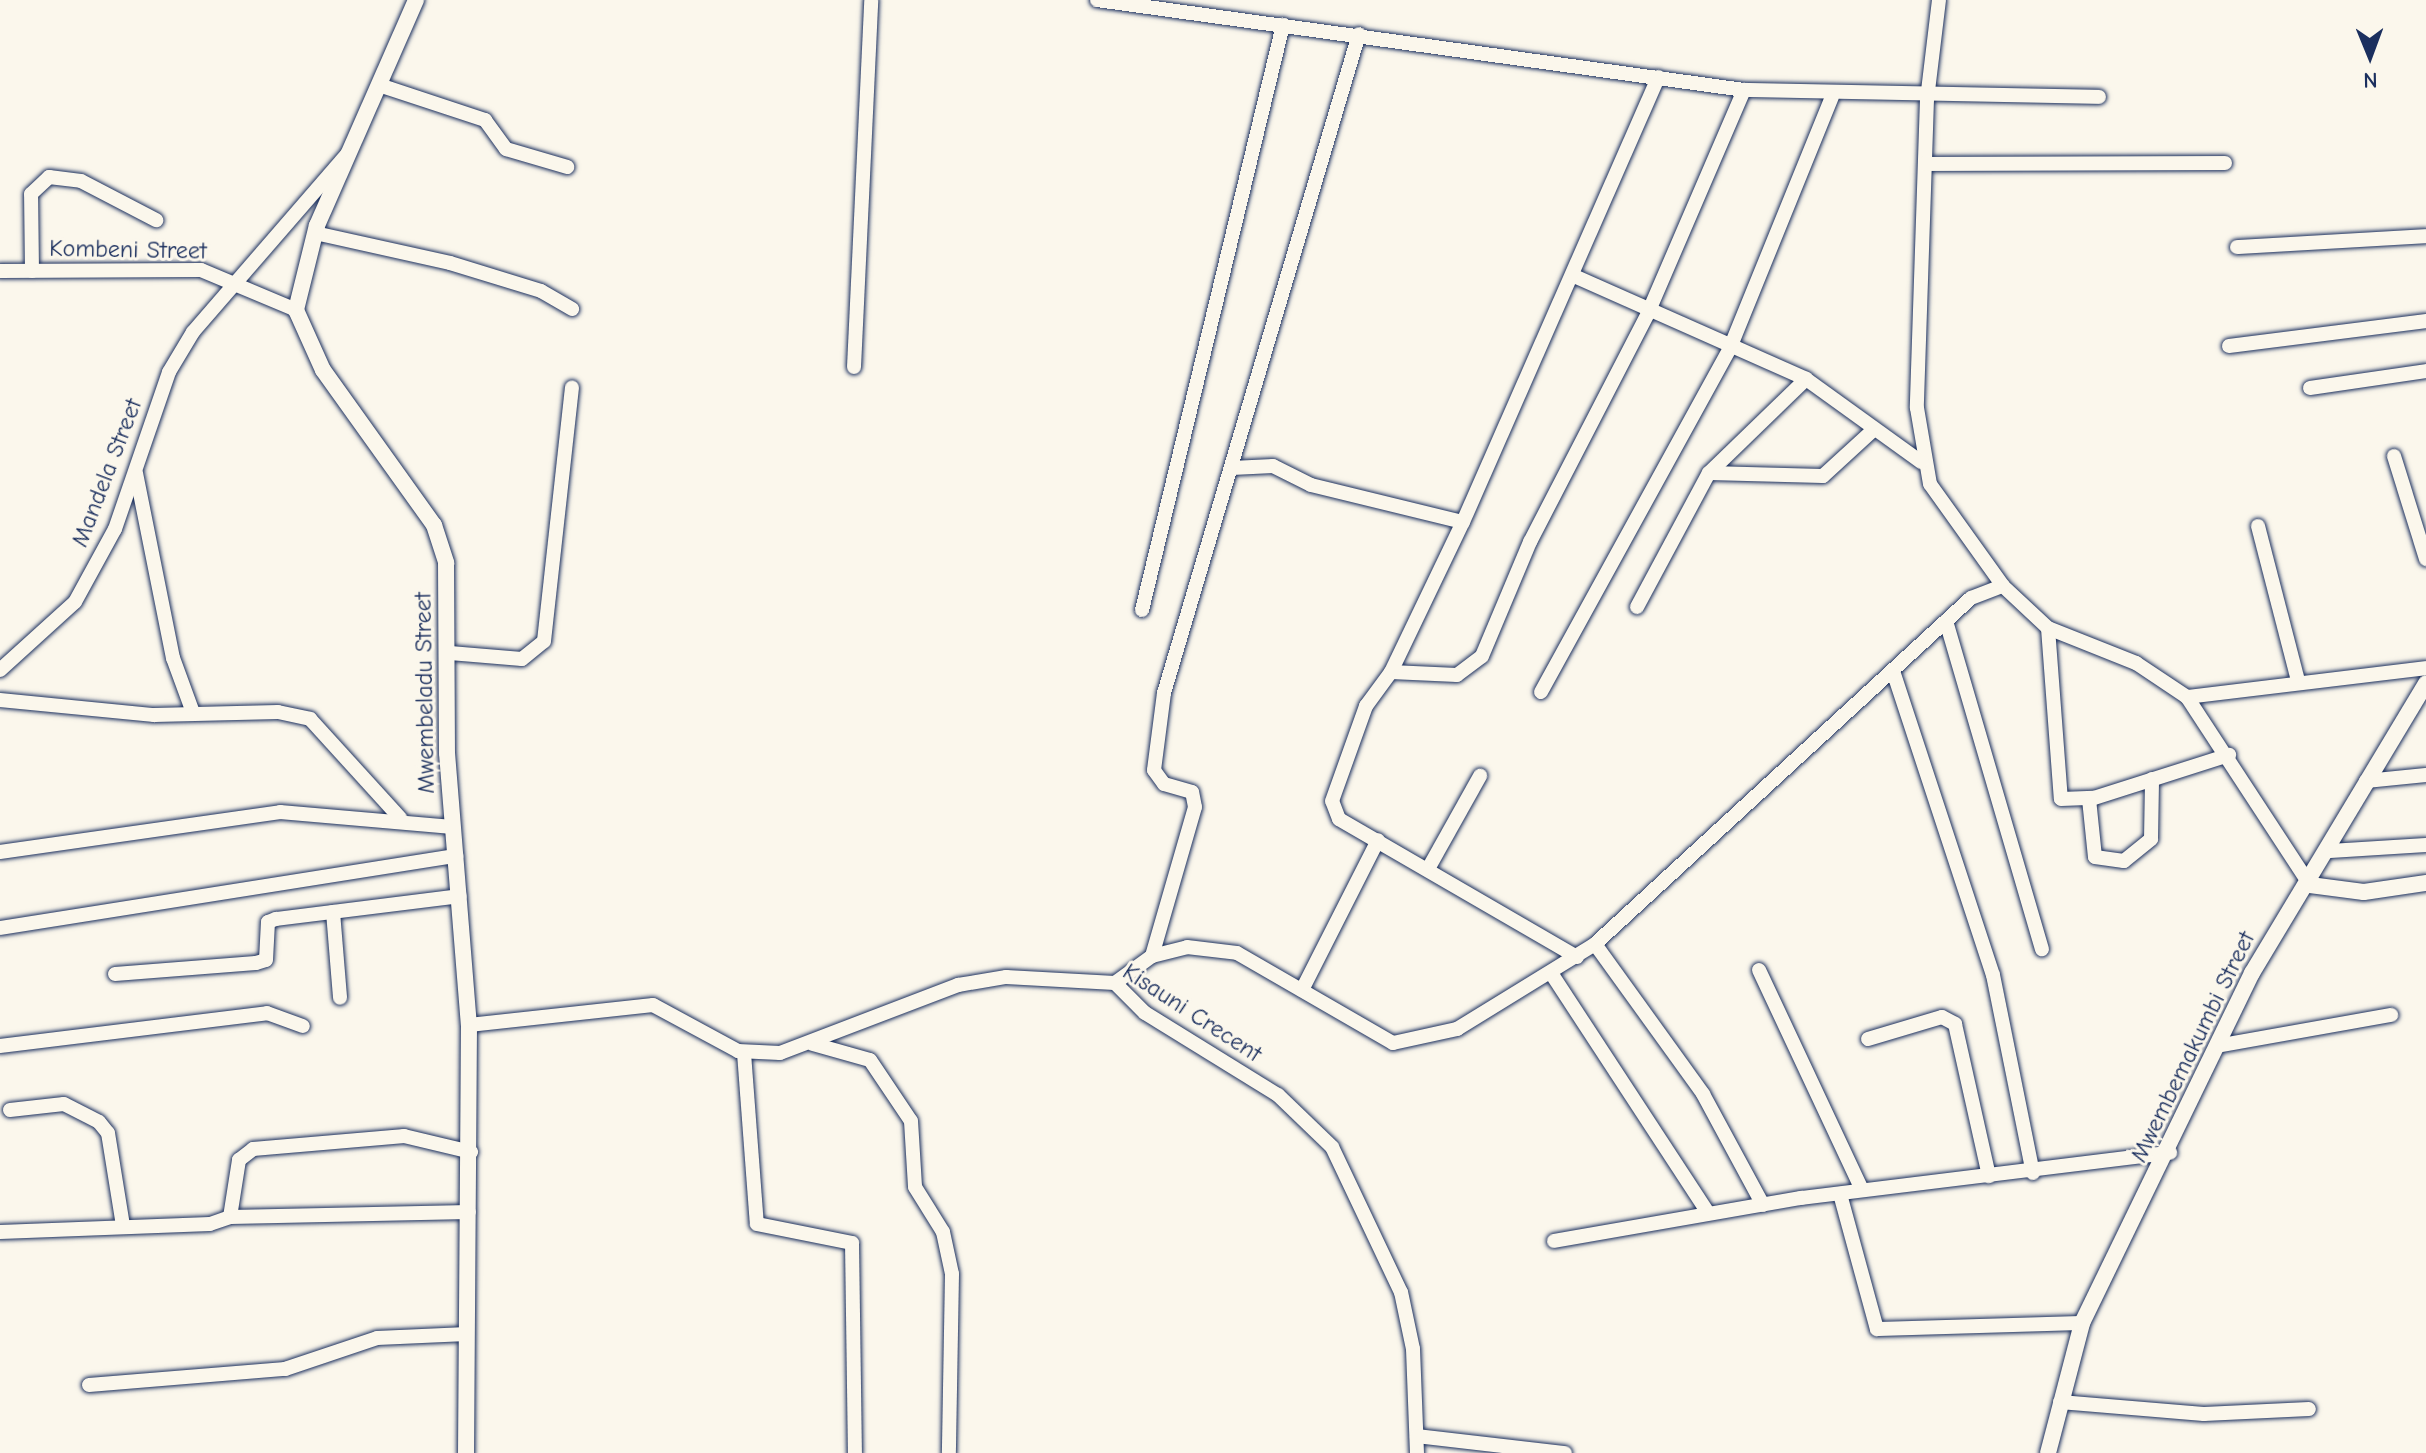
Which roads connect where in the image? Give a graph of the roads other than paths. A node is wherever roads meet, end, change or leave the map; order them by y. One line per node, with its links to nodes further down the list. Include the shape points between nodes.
1 (416, 0): 8 (street)
2 (871, 0): 31 (street)
3 (1097, 0): 5 (street)
4 (1939, 0): 12 (street)
5 (1283, 25): 6 (street); 47 (street)
6 (1359, 34): 7 (street); 39 (street)
7 (1658, 77): 9 (street); 23 (street)
8 (379, 85): 13 (street); 16 (street, via 485,120 506,149)
9 (1744, 90): 10 (street); 27 (street)
10 (1832, 97): 12 (street); 30 (street)
11 (2099, 97): 12 (street)
12 (1927, 99): 15 (street)
13 (349, 152): 18 (street); 24 (street, Mandela Street)
14 (2225, 163): 15 (street)
15 (1925, 164): 38 (street)
16 (567, 167)
17 (156, 220): 22 (street, via 81,181 49,177 31,194)
18 (315, 233): 25 (street, via 450,263 541,291); 26 (street)
19 (2426, 236): 20 (street)
20 (2237, 247)
21 (0, 271): 22 (street, Kombeni Street)
22 (32, 271): 24 (street, Kombeni Street, via 201,270)
23 (1574, 276): 27 (street); 42 (street)
24 (241, 281): 26 (street, Kombeni Street); 40 (street, Mandela Street, via 212,308 169,372)
25 (572, 309)
26 (296, 310): 50 (street, Mwembeladu Street, via 323,370 434,525 446,563)
27 (1648, 313): 30 (street); 54 (street, via 1530,542 1482,656 1457,675)
28 (2426, 321): 29 (street)
29 (2229, 346)
30 (1730, 348): 33 (street); 57 (street)
31 (854, 367)
32 (2426, 371): 35 (street)
33 (1806, 379): 36 (street); 41 (street)
34 (572, 388): 50 (street, via 544,641 522,659)
35 (2310, 388)
36 (1871, 432): 38 (street); 41 (street, via 1823,476)
37 (2394, 456): 44 (street)
38 (1921, 462): 45 (street)
39 (1232, 468): 42 (street, via 1273,466 1311,485); 82 (street, via 1157,731 1158,778 1189,790 1195,802)
40 (136, 473): 52 (street, Mandela Street, via 75,602); 60 (street, via 173,658)
41 (1709, 473): 46 (street)
42 (1463, 522): 54 (street)
43 (2258, 526): 55 (street)
44 (2426, 559)
45 (2003, 586): 48 (street, via 1971,598); 49 (street)
46 (1637, 607)
47 (1142, 610)
48 (1946, 621): 53 (street); 81 (street)
49 (2048, 628): 58 (street, via 2136,663); 66 (street, via 2057,794)
50 (450, 653): 68 (street, Mwembeladu Street)
51 (2426, 668): 55 (street)
52 (0, 670)
53 (1893, 671): 80 (street); 101 (street, via 1993,975)
54 (1391, 672): 69 (street, via 1366,706 1332,801 1339,819)
55 (2298, 681): 58 (street)
56 (2426, 683): 65 (street, Mwembemakumbi Street)
57 (1541, 692)
58 (2187, 697): 61 (street)
59 (0, 700): 60 (street, via 154,715)
60 (192, 710): 67 (street, via 310,719)
61 (2229, 755): 64 (street); 76 (street)
62 (2426, 775): 65 (street)
63 (1480, 776): 74 (street)
64 (2152, 779): 66 (street); 66 (street, via 2151,839 2124,861 2095,857)
65 (2366, 781): 71 (street, Mwembemakumbi Street)
66 (2089, 799)
67 (400, 818): 68 (street); 72 (street, via 280,812)
68 (452, 827): 73 (street, Mwembeladu Street)
69 (1378, 840): 74 (street); 88 (street)
70 (2426, 845): 71 (street)
71 (2330, 851): 76 (street, Mwembemakumbi Street)
72 (0, 852)
73 (456, 856): 77 (street, Mwembeladu Street); 79 (street)
74 (1428, 869): 83 (street)
75 (2426, 883): 76 (street, via 2364,892)
76 (2310, 885): 96 (street, Mwembemakumbi Street, via 2252,973)
77 (460, 896): 78 (street); 91 (street, Mwembeladu Street)
78 (333, 912): 85 (street, via 268,922 268,953 256,963); 89 (street)
79 (0, 928)
80 (1595, 944): 83 (street); 105 (street, via 1703,1094)
81 (2042, 949)
82 (1152, 956): 87 (street); 88 (street, via 1218,948 1250,958)
83 (1577, 957): 86 (street)
84 (1759, 970): 103 (street)
85 (115, 974)
86 (1553, 976): 88 (street, via 1493,1003 1457,1029 1404,1044 1378,1039); 107 (street)
87 (1115, 983): 94 (street, Kisauni Crecent, via 1021,977 958,985 884,1009); 117 (street, Kisauni Crecent, via 1145,1013 1278,1095 1332,1147 1401,1292 1413,1349)
88 (1302, 990)
89 (340, 998)
90 (2391, 1015): 96 (street)
91 (469, 1025): 97 (street, via 653,1005); 99 (street, Mwembeladu Street)
92 (303, 1026): 95 (street, via 267,1013)
93 (1868, 1039): 102 (street, via 1942,1017 1955,1024)
94 (813, 1044): 97 (street, Kisauni Crecent); 120 (street, via 870,1060 911,1121 915,1187 943,1232 952,1274)
95 (0, 1046)
96 (2217, 1046): 100 (street, Mwembemakumbi Street)
97 (744, 1053): 119 (street, via 757,1224 852,1243)
98 (10, 1110): 109 (street, via 64,1104 99,1122 112,1153)
99 (471, 1152): 106 (street, Mwembeladu Street); 108 (street, via 404,1136 248,1150 239,1160)
100 (2170, 1153): 101 (street); 112 (street, Mwembemakumbi Street)
101 (2033, 1173): 102 (street)
102 (1989, 1176): 103 (street)
103 (1862, 1190): 104 (street)
104 (1840, 1194): 105 (street); 112 (street, via 1877,1329)
105 (1763, 1205): 107 (street)
106 (469, 1212): 108 (street); 113 (street, Mwembeladu Street)
107 (1708, 1213): 111 (street)
108 (230, 1217): 109 (street, via 194,1226)
109 (123, 1226): 110 (street)
110 (0, 1232)
111 (1554, 1241)
112 (2082, 1323): 115 (street, Mwembemakumbi Street)
113 (467, 1334): 114 (street, via 377,1338 285,1369); 118 (street, Mwembeladu Street)
114 (89, 1385)
115 (2060, 1402): 116 (street, via 2204,1414); 123 (street, Mwembemakumbi Street)
116 (2309, 1409)
117 (1417, 1436): 121 (street, Kisauni Crecent); 122 (street)
118 (466, 1453)
119 (855, 1453)
120 (949, 1453)
121 (1417, 1453)
122 (1565, 1453)
123 (2048, 1453)

